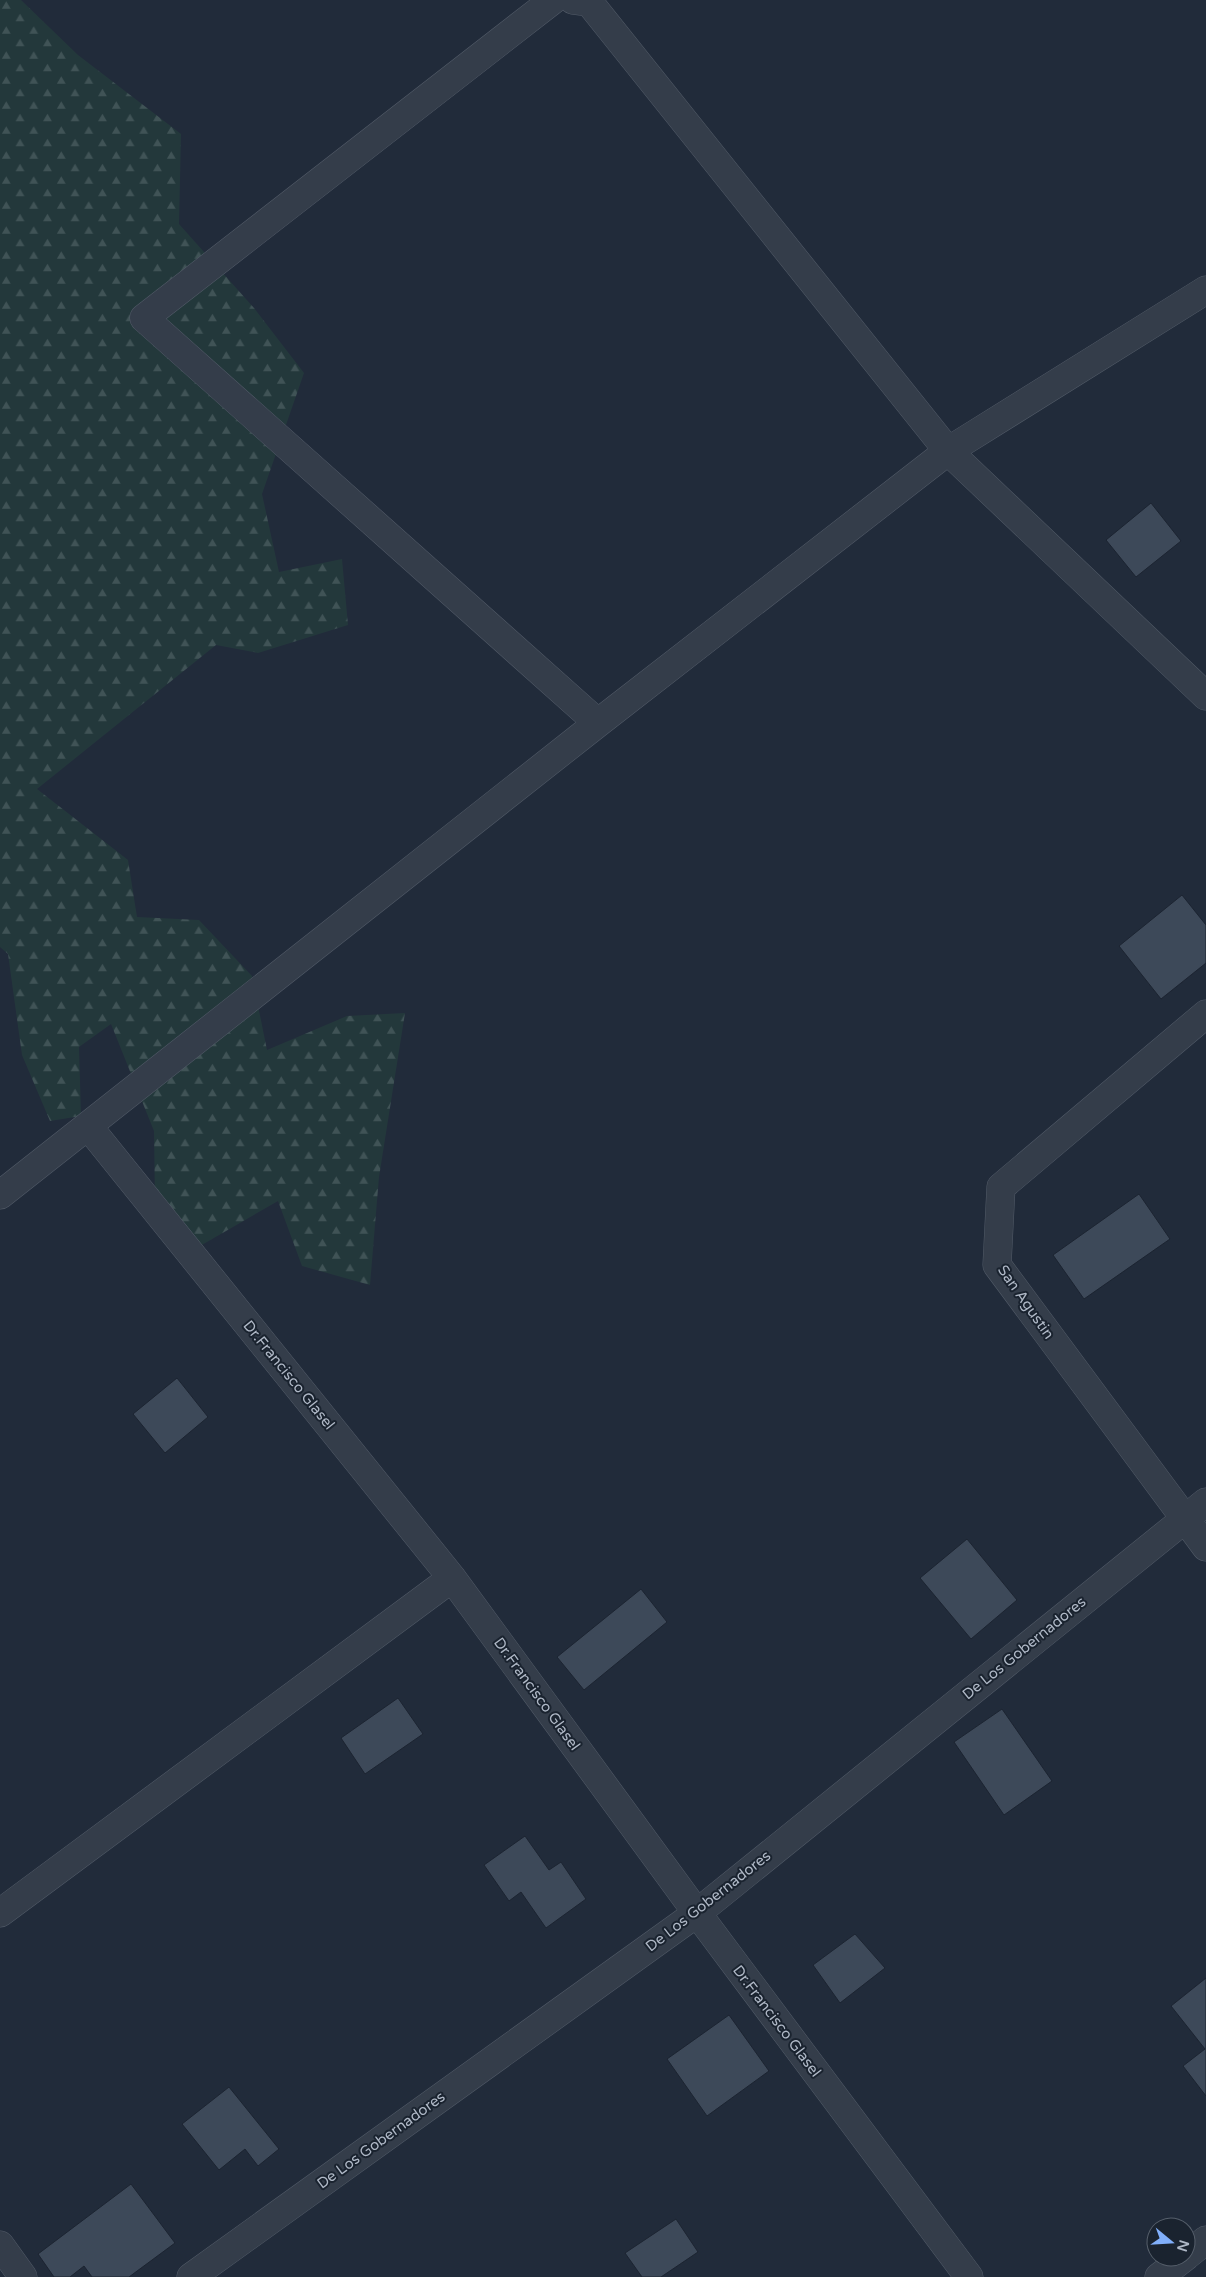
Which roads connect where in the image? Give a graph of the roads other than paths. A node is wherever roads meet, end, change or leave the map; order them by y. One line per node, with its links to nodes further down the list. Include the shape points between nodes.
1 (553, 0): 6 (street, via 144,318)
2 (573, 0): 4 (street, via 589,2)
3 (1206, 290): 4 (street)
4 (948, 451): 5 (street); 6 (street)
5 (1206, 696)
6 (598, 723): 8 (street)
7 (1206, 1014): 11 (street, San Agustin, via 1001,1187 997,1264)
8 (88, 1126): 9 (street); 13 (street, Dr.Francisco Glasel)
9 (0, 1195)
10 (1206, 1502): 11 (street, De Los Gobernadores)
11 (1184, 1519): 12 (street, San Agustin); 15 (street, De Los Gobernadores)
12 (1206, 1546)
13 (452, 1578): 14 (street); 15 (street, Dr.Francisco Glasel)
14 (0, 1913)
15 (697, 1913): 21 (street, De Los Gobernadores); 22 (street, Dr.Francisco Glasel)
16 (1206, 2240): 18 (street)
17 (0, 2245): 20 (street)
18 (1196, 2248)
19 (1172, 2267): 23 (street)
20 (23, 2277)
21 (192, 2277)
22 (969, 2277)
23 (1160, 2277)

